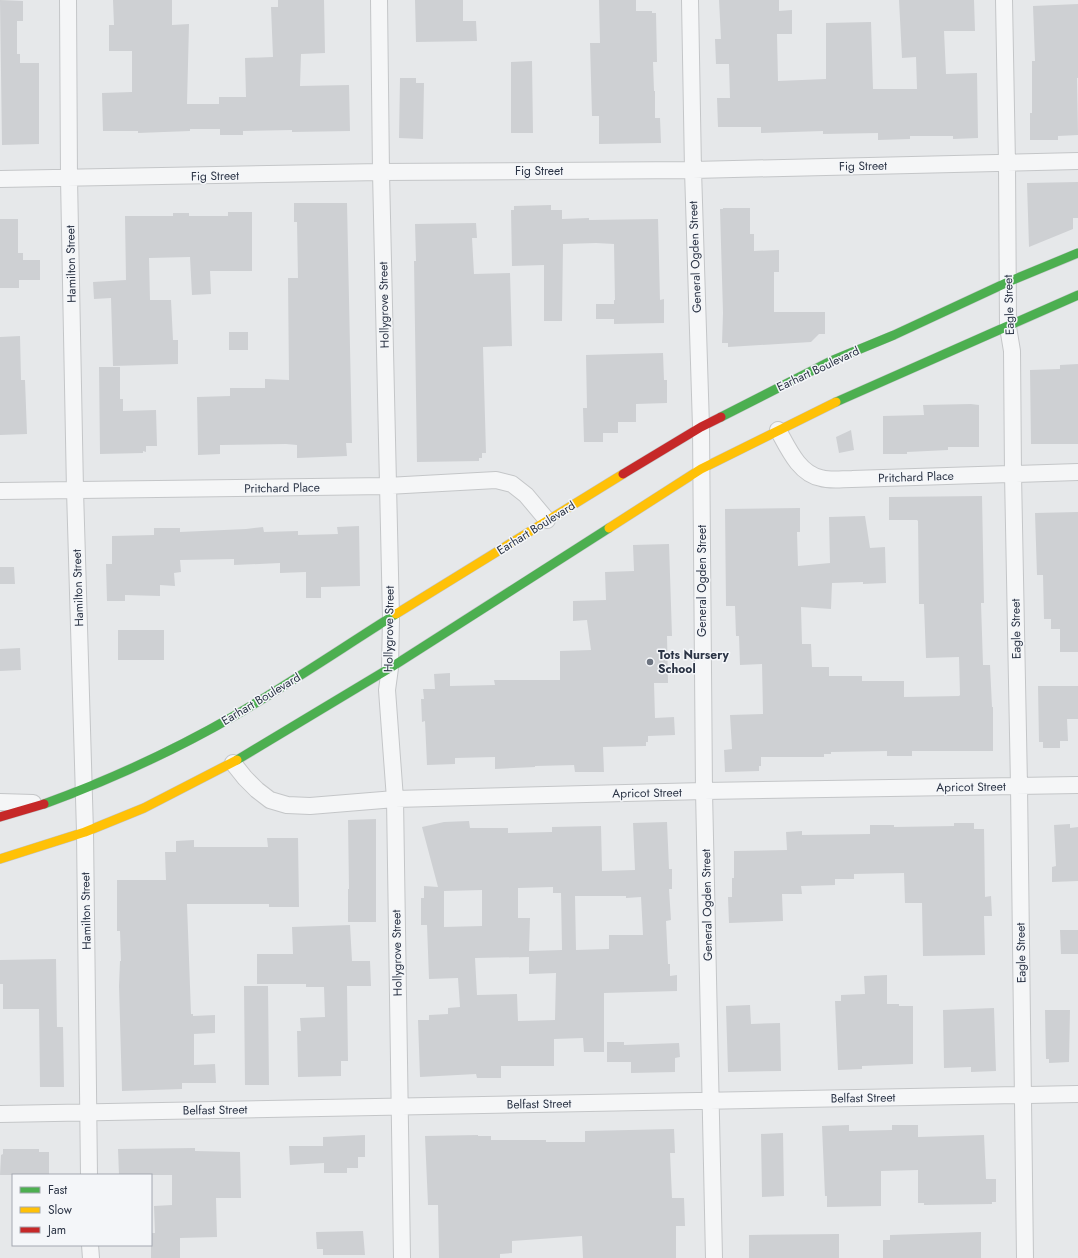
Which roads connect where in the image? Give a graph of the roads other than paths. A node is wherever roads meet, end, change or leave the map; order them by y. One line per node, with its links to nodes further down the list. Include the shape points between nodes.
1 (68, 0): 9 (street, Hamilton Street)
2 (379, 0): 8 (street, Hollygrove Street)
3 (690, 0): 7 (street, General Ogden Street)
4 (1004, 0): 6 (street, Eagle Street)
5 (1078, 161): 6 (street, Fig Street)
6 (1007, 164): 7 (street, Fig Street); 12 (street, Eagle Street)
7 (693, 170): 8 (street, Fig Street); 15 (street, General Ogden Street)
8 (381, 172): 9 (street, Fig Street); 20 (street, Hollygrove Street)
9 (69, 178): 10 (street, Fig Street); 21 (street, Hamilton Street)
10 (0, 179)
11 (1078, 253): 12 (main road, Earhart Boulevard)
12 (1008, 282): 14 (street, Eagle Street); 15 (main road, Earhart Boulevard, via 831,361)
13 (1078, 295): 14 (main road)
14 (1008, 326): 16 (main road); 19 (street, Eagle Street, via 1012,351)
15 (701, 427): 17 (street, General Ogden Street); 23 (main road, Earhart Boulevard)
16 (778, 430): 17 (main road); 19 (street, Pritchard Place, via 805,471 820,478)
17 (701, 469): 25 (main road); 30 (street, General Ogden Street)
18 (1078, 472): 19 (street, Pritchard Place)
19 (1012, 474): 28 (street, Eagle Street)
20 (388, 486): 21 (street, Pritchard Place); 23 (street, Pritchard Place, via 496,480 512,484 526,495); 24 (street, Hollygrove Street)
21 (75, 490): 22 (street, Pritchard Place); 29 (street, Hamilton Street)
22 (0, 491)
23 (547, 520): 24 (main road, Earhart Boulevard)
24 (391, 618): 25 (street, Hollygrove Street); 29 (main road, Earhart Boulevard, via 234,716 157,757)
25 (390, 668): 26 (main road); 31 (street, Hollygrove Street, via 387,690)
26 (233, 763): 31 (street, Apricot Street, via 257,790 270,800 287,805 310,806); 35 (main road, via 144,808)
27 (1078, 785): 28 (street, Apricot Street)
28 (1019, 786): 30 (street, Apricot Street); 38 (street, Eagle Street)
29 (84, 789): 33 (main road, Earhart Boulevard); 35 (street, Hamilton Street)
30 (704, 791): 31 (street, Apricot Street); 39 (street, General Ogden Street)
31 (395, 799): 40 (street, Hollygrove Street)
32 (0, 802): 33 (street, Earhart Boulevard)
33 (44, 804): 34 (main road)
34 (0, 817)
35 (85, 832): 36 (main road); 41 (street, Hamilton Street)
36 (0, 859)
37 (1078, 1094): 38 (street, Belfast Street)
38 (1022, 1095): 39 (street, Belfast Street); 48 (street, Eagle Street)
39 (711, 1100): 40 (street, Belfast Street); 47 (street, General Ogden Street)
40 (400, 1106): 41 (street, Belfast Street); 46 (street, Hollygrove Street)
41 (88, 1112): 42 (street, Belfast Street); 43 (street, Hamilton Street)
42 (0, 1114)
43 (89, 1174)
44 (90, 1246): 45 (street)
45 (91, 1258)
46 (402, 1258)
47 (714, 1258)
48 (1025, 1258)

